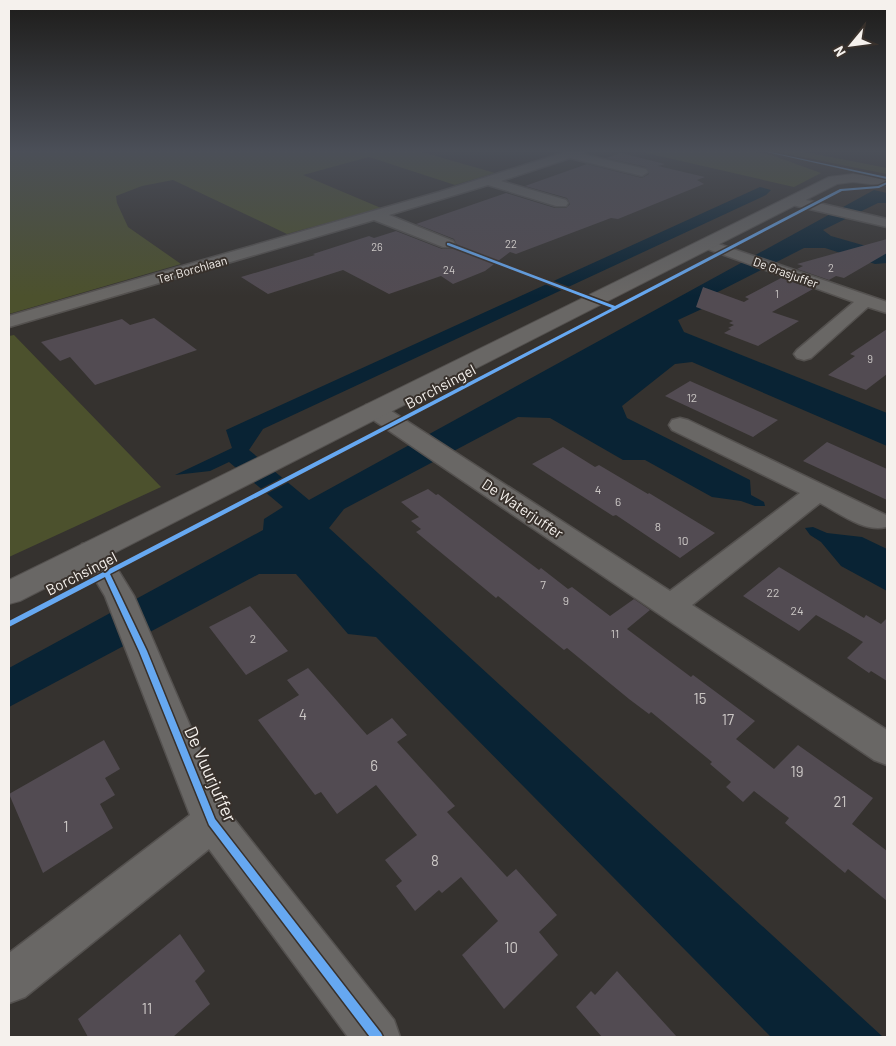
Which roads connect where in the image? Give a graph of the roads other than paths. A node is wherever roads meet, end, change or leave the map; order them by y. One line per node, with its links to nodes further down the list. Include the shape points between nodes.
1 (429, 199): 6 (street, Ter Borchlaan)
2 (547, 199): 5 (street)
3 (797, 199): 4 (main road, Borchsingel)
4 (793, 201): 7 (street); 9 (main road, Borchsingel)
5 (561, 203)
6 (375, 215): 8 (street); 12 (street, Ter Borchlaan)
7 (887, 223)
8 (448, 244)
9 (707, 244): 10 (street, De Grasjuffer); 14 (main road, Borchsingel)
10 (865, 301): 11 (street, De Grasjuffer); 13 (street)
11 (887, 308)
12 (9, 322)
13 (804, 354)
14 (374, 410): 18 (main road, Borchsingel); 20 (street, De Waterjuffer)
15 (680, 425): 16 (street)
16 (818, 492): 17 (street); 20 (street)
17 (877, 521)
18 (92, 551): 19 (main road, Borchsingel); 22 (street, De Vuurjuffer, via 119,596)
19 (9, 593)
20 (671, 606): 21 (street, De Waterjuffer)
21 (887, 750)
22 (212, 822): 23 (street, De Vuurjuffer); 24 (street, De Vuurjuffer)
23 (9, 981)
24 (377, 1037)

